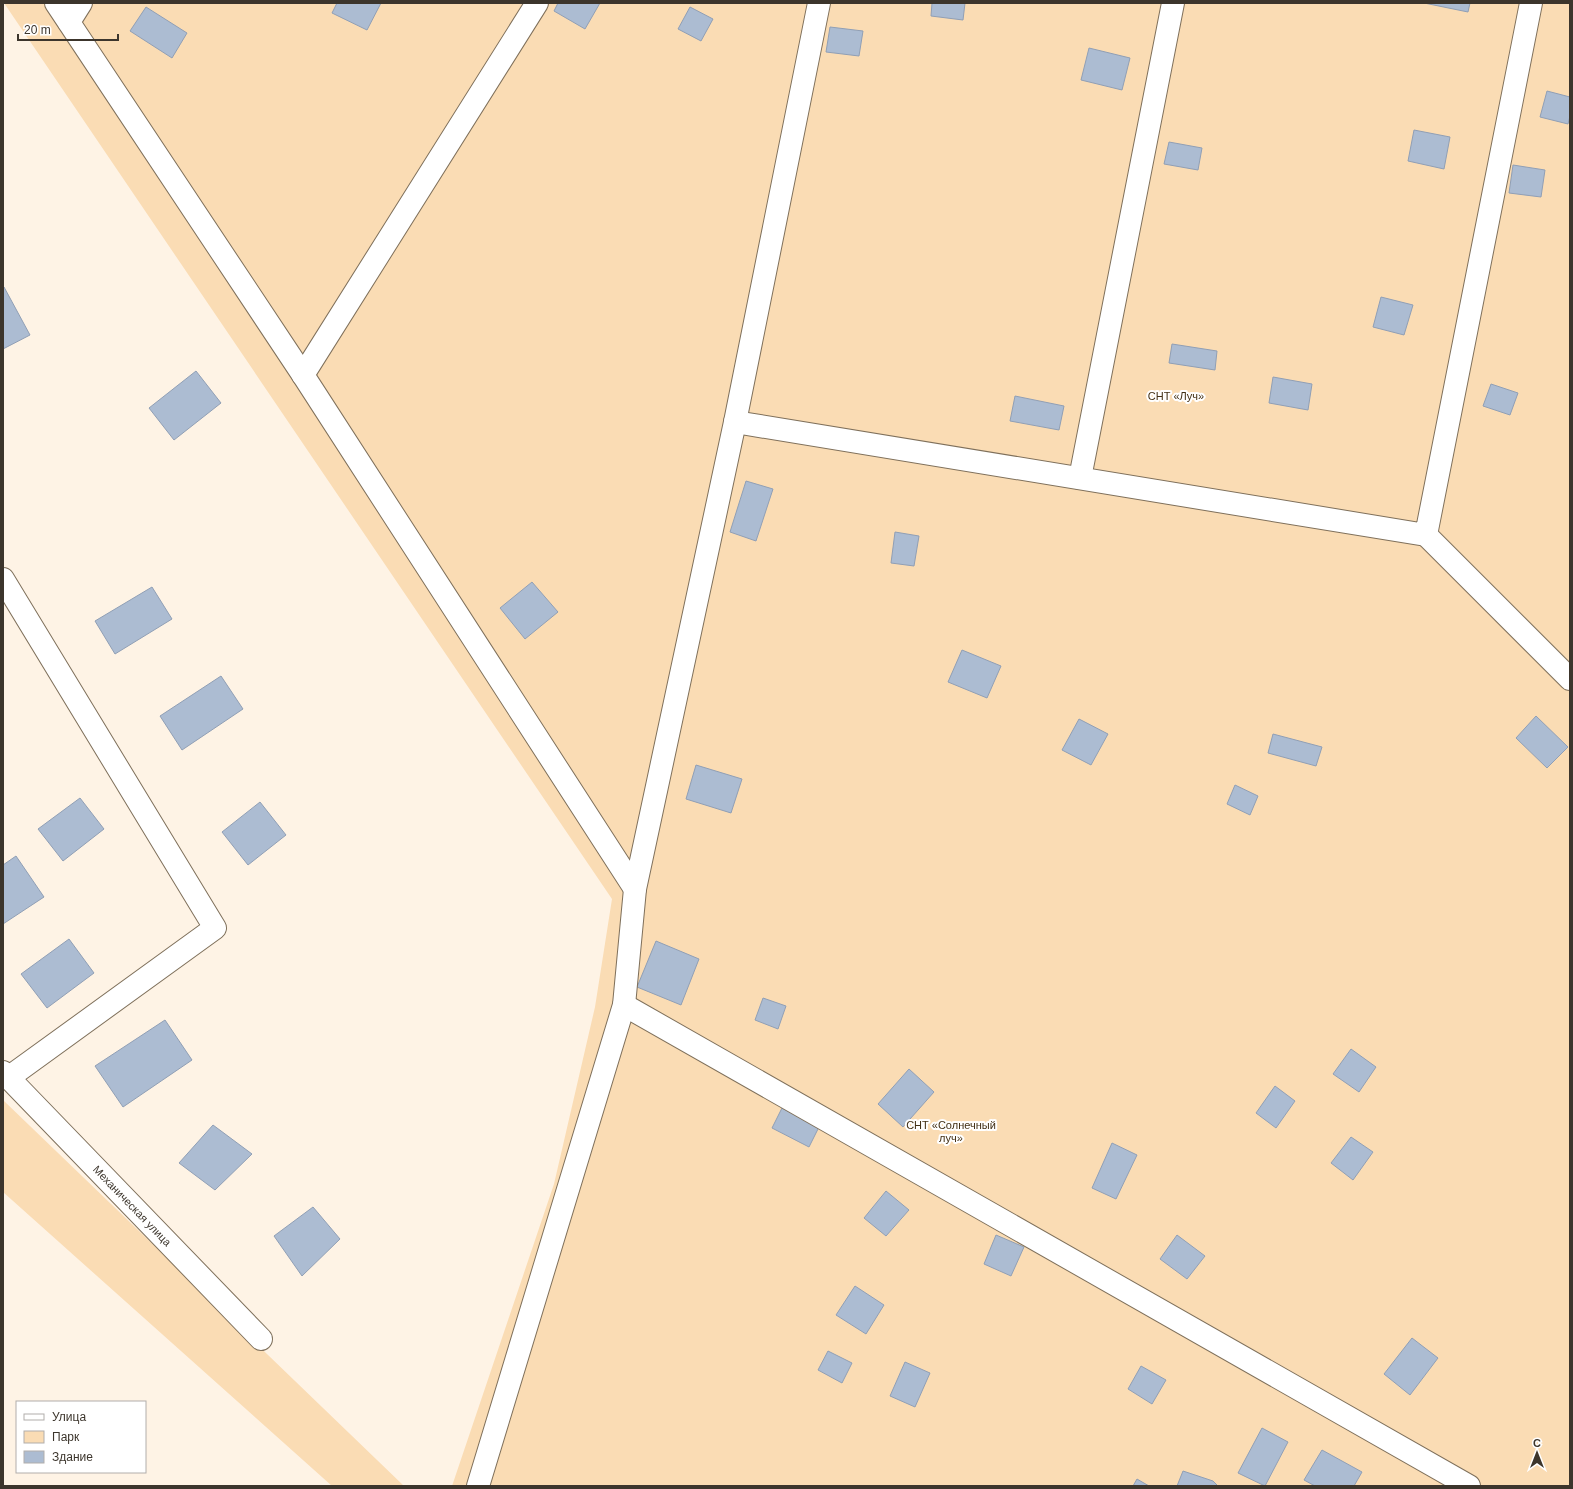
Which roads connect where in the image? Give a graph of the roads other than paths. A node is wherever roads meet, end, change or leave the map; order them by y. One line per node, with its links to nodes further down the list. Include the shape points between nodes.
1 (56, 3): 7 (street)
2 (81, 3): 7 (street)
3 (536, 3): 8 (street)
4 (819, 3): 9 (street)
5 (1173, 3): 10 (street)
6 (1531, 3): 11 (street)
7 (69, 22): 8 (street)
8 (303, 375): 14 (street)
9 (735, 422): 10 (street); 14 (street)
10 (1080, 478): 11 (street)
11 (1426, 535): 13 (street)
12 (3, 579): 16 (street, via 215,928)
13 (1570, 679)
14 (634, 889): 15 (street)
15 (624, 1005): 18 (street); 19 (street)
16 (6, 1075): 17 (street, Механическая улица)
17 (261, 1339)
18 (478, 1486)
19 (1469, 1486)

